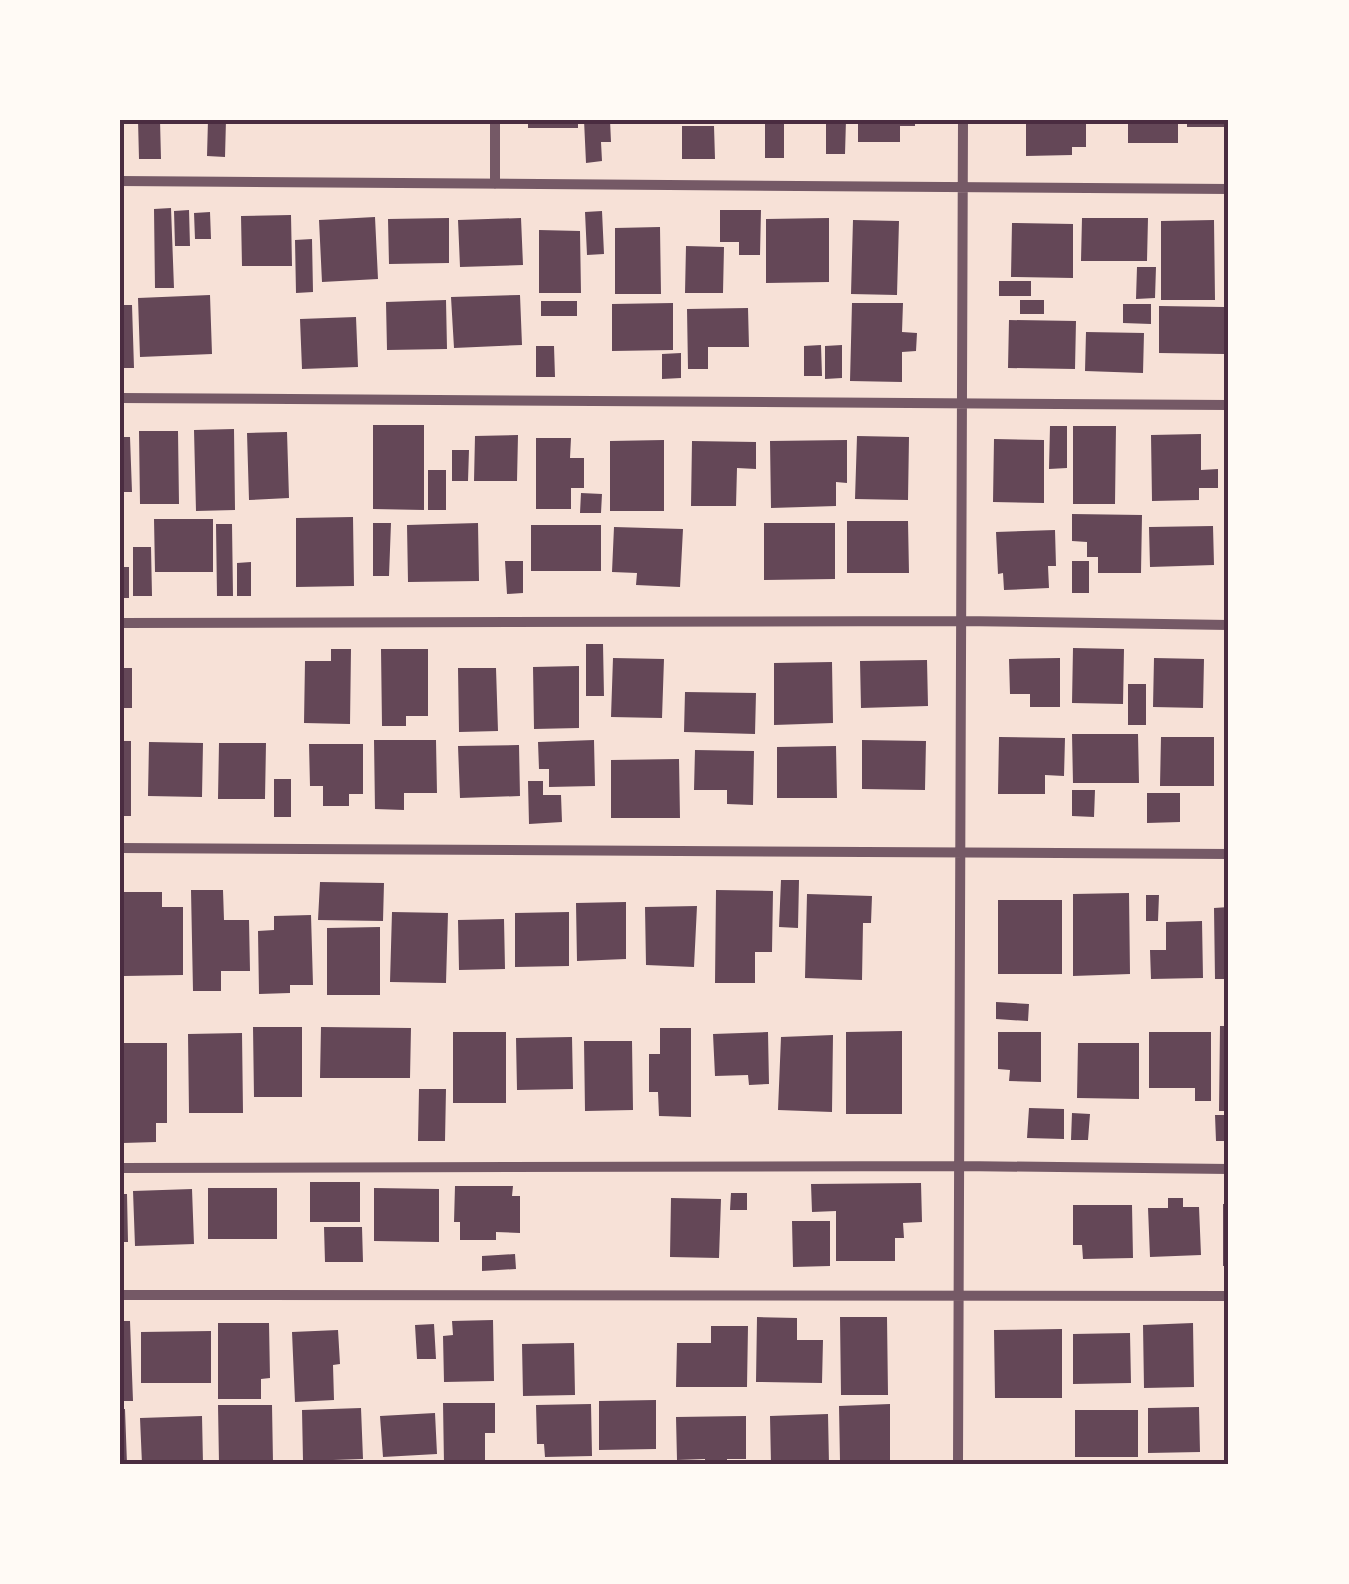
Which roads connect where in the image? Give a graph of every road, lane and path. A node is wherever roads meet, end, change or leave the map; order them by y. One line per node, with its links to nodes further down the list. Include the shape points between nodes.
1 (495, 120): 4 (street)
2 (963, 120): 5 (street)
3 (120, 181): 4 (street)
4 (495, 184): 5 (street)
5 (962, 189): 6 (street); 8 (street)
6 (1229, 189)
7 (120, 398): 8 (street)
8 (960, 402): 9 (street); 10 (street)
9 (1229, 405)
10 (960, 621): 11 (street); 12 (street); 14 (street)
11 (120, 624)
12 (1229, 625)
13 (120, 848): 14 (street)
14 (962, 852): 15 (street); 16 (street)
15 (1229, 854)
16 (960, 1166): 17 (street); 18 (street); 20 (street)
17 (120, 1168)
18 (1229, 1170)
19 (120, 1295): 20 (street)
20 (960, 1296): 21 (street); 22 (street)
21 (1229, 1296)
22 (958, 1464)

